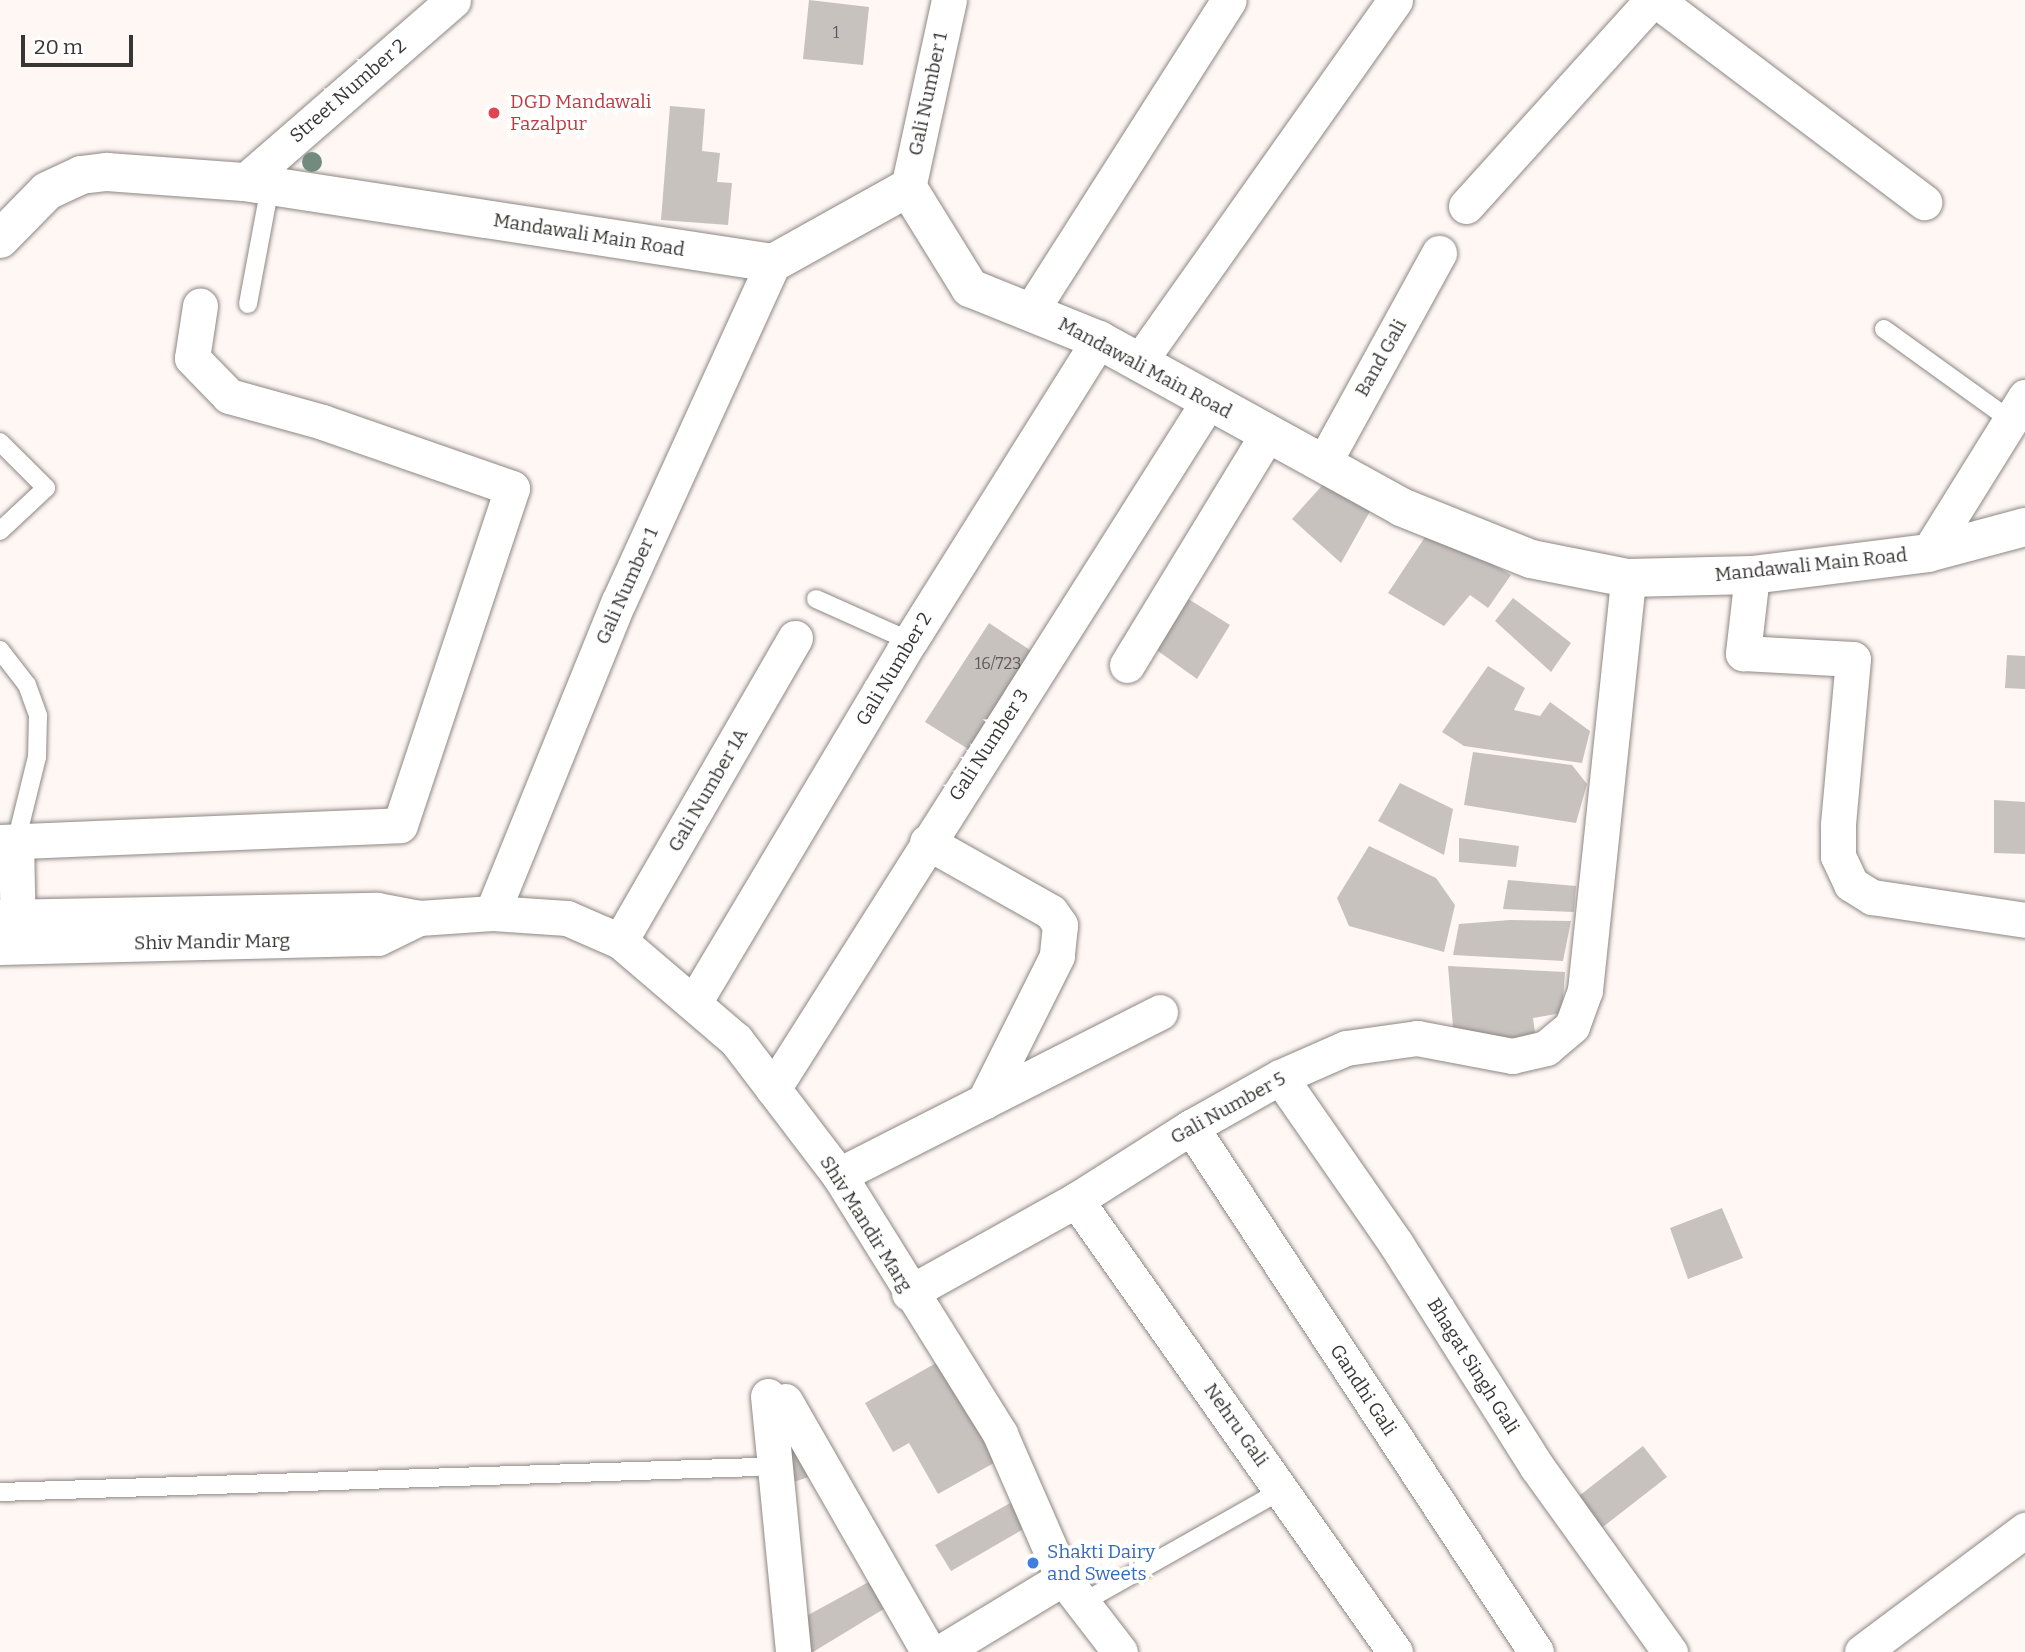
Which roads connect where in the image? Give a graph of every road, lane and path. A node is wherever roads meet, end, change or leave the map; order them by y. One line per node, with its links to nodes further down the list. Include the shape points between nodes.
1 (453, 0): 6 (street, Street Number 2)
2 (949, 0): 7 (street, Gali Number 1)
3 (1229, 0): 15 (street)
4 (1395, 0): 18 (street)
5 (1654, 0): 8 (street); 9 (street)
6 (257, 184): 10 (street, Mandawali Main Road, via 127,173 81,175 47,191); 12 (street, Mandawali Main Road); 13 (lane)
7 (908, 188): 12 (street); 15 (street, Mandawali Main Road, via 970,288)
8 (1924, 202)
9 (1466, 206)
10 (0, 239)
11 (1439, 253): 23 (street, Band Gali)
12 (773, 263): 36 (street, Gali Number 1, via 619,601)
13 (248, 304)
14 (200, 306): 34 (street, via 192,358 229,396 323,422 512,488 400,825)
15 (1031, 309): 17 (street, Mandawali Main Road)
16 (1884, 329): 20 (lane)
17 (1099, 340): 18 (street, Mandawali Main Road); 31 (street, Gali Number 2)
18 (1139, 362): 19 (street, Mandawali Main Road)
19 (1208, 402): 21 (street, Mandawali Main Road); 35 (street, Gali Number 3)
20 (2017, 409): 26 (street)
21 (1268, 433): 23 (street, Mandawali Main Road); 33 (street)
22 (0, 442): 25 (lane, via 46,488)
23 (1323, 464): 28 (street, Mandawali Main Road, via 1401,507 1531,559)
24 (2025, 527): 26 (street, Mandawali Main Road)
25 (0, 531)
26 (1928, 553): 27 (street, Mandawali Main Road)
27 (1752, 575): 28 (street, Mandawali Main Road); 37 (street, via 1743,653 1853,659 1838,825 1838,856 1851,884 1872,897)
28 (1628, 578): 42 (street, Gali Number 5, via 1585,990 1572,1026 1546,1048 1512,1056 1417,1038 1346,1048)
29 (816, 599): 31 (lane)
30 (795, 638): 39 (street, Gali Number 1A)
31 (910, 641): 40 (street, Gali Number 2)
32 (0, 650): 34 (lane, via 27,685 38,716 37,757)
33 (1127, 665)
34 (8, 842): 38 (street)
35 (928, 842): 43 (street, Gali Number 3); 44 (street, via 1051,912 1060,925 1057,956)
36 (492, 913): 38 (street, Shiv Mandir Marg, via 419,918 378,938); 39 (street, Shiv Mandir Marg, via 567,918)
37 (2025, 920)
38 (9, 932)
39 (620, 942): 40 (street, Shiv Mandir Marg)
40 (695, 1001): 43 (street, Shiv Mandir Marg, via 736,1040)
41 (1160, 1012): 44 (street)
42 (1280, 1077): 45 (street, Gali Number 5); 59 (street, Bhagat Singh Gali, via 1396,1244 1537,1467)
43 (773, 1089): 46 (street, Shiv Mandir Marg)
44 (984, 1102): 46 (street)
45 (1191, 1127): 47 (street, Gali Number 5); 58 (street, Gandhi Gali)
46 (839, 1175): 48 (street, Shiv Mandir Marg)
47 (1076, 1200): 48 (street, Gali Number 5); 50 (street, Nehru Gali)
48 (909, 1293): 53 (street, Shiv Mandir Marg, via 1000,1434)
49 (757, 1467): 51 (lane)
50 (1282, 1490): 53 (lane); 57 (street, Nehru Gali)
51 (0, 1492)
52 (2025, 1530): 60 (street)
53 (1073, 1590): 54 (street); 56 (street, Shiv Mandir Marg)
54 (948, 1650): 55 (street, via 777,1398)
55 (793, 1652)
56 (1120, 1652)
57 (1395, 1652)
58 (1536, 1652)
59 (1671, 1652)
60 (1862, 1652)

